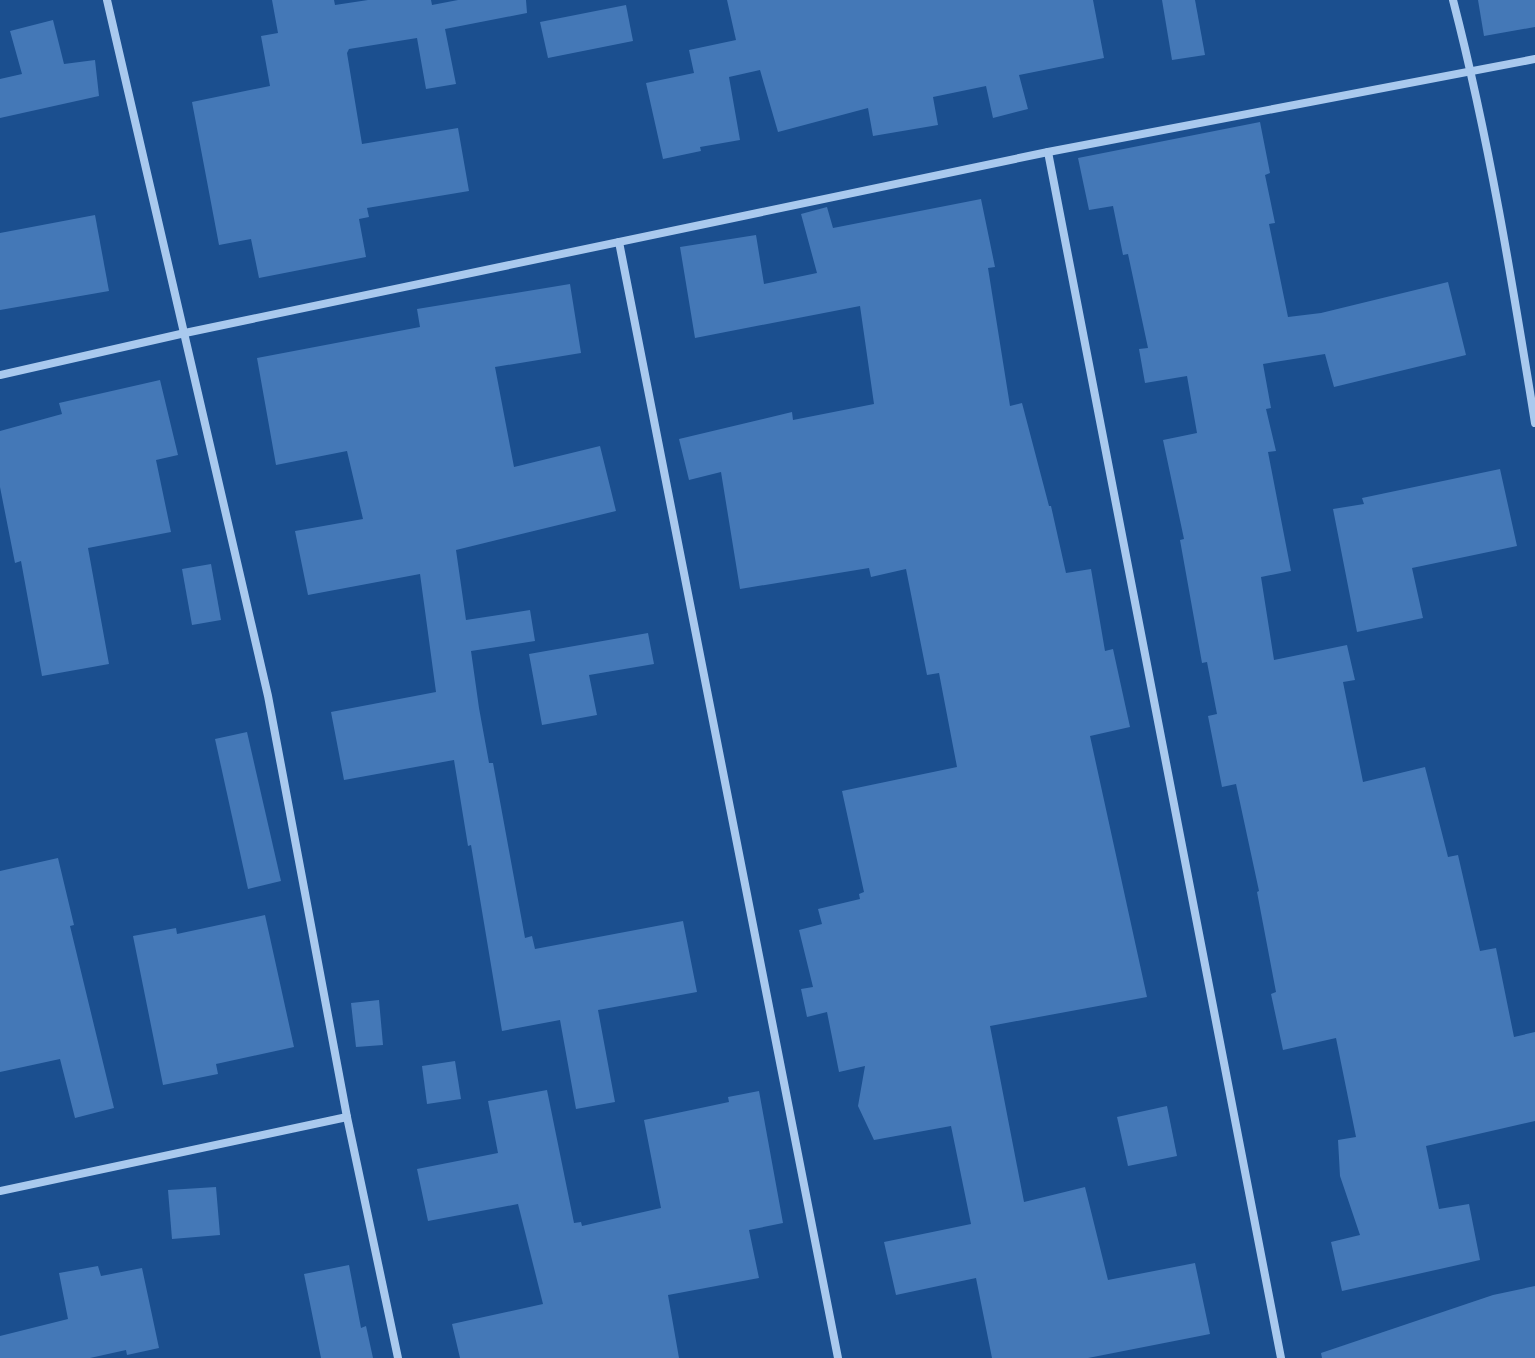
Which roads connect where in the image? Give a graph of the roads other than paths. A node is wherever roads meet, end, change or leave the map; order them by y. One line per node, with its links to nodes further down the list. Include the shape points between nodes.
1 (107, 0): 7 (street)
2 (1453, 0): 4 (street)
3 (1535, 59): 4 (street)
4 (1471, 72): 5 (street); 9 (street)
5 (1048, 152): 6 (street); 14 (street)
6 (619, 242): 7 (street); 13 (street)
7 (185, 333): 8 (street); 10 (street, via 268,696)
8 (0, 375)
9 (1535, 423)
10 (347, 1117): 11 (street); 12 (street)
11 (0, 1191)
12 (398, 1358)
13 (838, 1358)
14 (1281, 1358)

